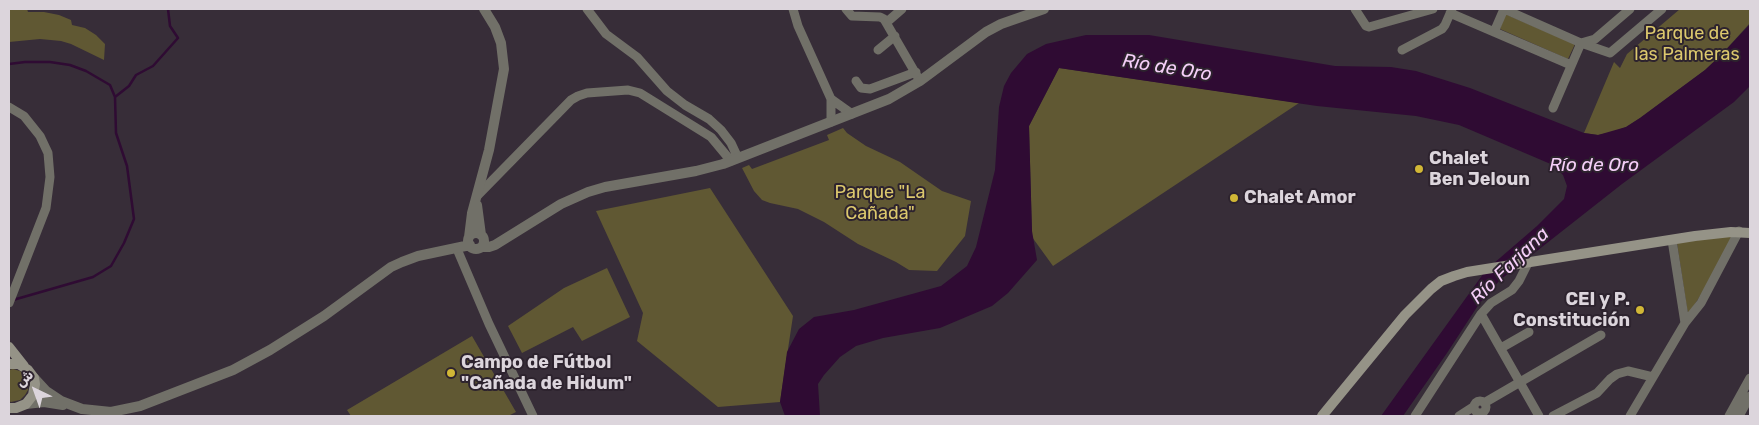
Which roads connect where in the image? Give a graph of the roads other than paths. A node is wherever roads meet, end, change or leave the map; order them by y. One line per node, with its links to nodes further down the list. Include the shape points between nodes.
1 (484, 9): 30 (street, via 501,43 504,69)
2 (587, 9): 25 (street, via 606,34 637,57 667,91)
3 (793, 9): 22 (street)
4 (846, 9): 13 (street, via 852,16 880,17)
5 (902, 9): 13 (street)
6 (1044, 9): 20 (street, via 986,32)
7 (1355, 9): 8 (street, via 1369,27)
8 (1433, 9)
9 (1504, 9): 14 (street); 16 (street)
10 (1630, 9): 16 (street, via 1595,39)
11 (1662, 9): 16 (street, via 1610,53)
12 (1451, 11): 14 (street); 18 (street, via 1442,29)
13 (887, 22): 15 (street)
14 (1494, 32): 19 (street)
15 (895, 36): 17 (street); 20 (street)
16 (1581, 43): 19 (street)
17 (878, 50)
18 (1402, 50)
19 (1571, 65): 24 (street)
20 (918, 77): 21 (street, via 870,89 861,88); 26 (street, via 908,90)
21 (856, 81)
22 (831, 99): 26 (street); 27 (street)
23 (9, 107): 38 (street, via 24,116 40,136 48,153 50,168 46,208)
24 (1553, 108)
25 (695, 110): 28 (street, via 711,131); 29 (street, via 721,130 731,143)
26 (852, 114): 27 (street)
27 (831, 122): 29 (street)
28 (710, 137): 29 (street); 30 (street, via 634,91 582,94 571,100)
29 (734, 160): 33 (street, via 696,171 588,192 561,204 489,247)
30 (477, 198): 33 (street); 35 (street, via 472,213)
31 (1739, 232): 32 (main road); 34 (main road); 40 (street, via 1701,303)
32 (1750, 233)
33 (482, 240): 35 (street, via 477,249)
34 (1672, 240): 37 (main road); 40 (street)
35 (470, 241): 36 (street)
36 (457, 249): 53 (street, via 418,256 391,267 324,316 270,350 196,385 126,410 97,411); 56 (street)
37 (1525, 263): 39 (street, via 1512,290); 57 (main road, via 1441,281 1405,315)
38 (9, 303)
39 (1481, 314): 44 (street); 58 (street)
40 (1685, 323): 47 (street)
41 (1529, 332): 44 (street)
42 (1601, 335): 50 (street)
43 (9, 347): 46 (main road)
44 (1501, 348): 50 (street)
45 (9, 364): 46 (main road)
46 (24, 367): 48 (main road)
47 (1653, 377): 61 (street, via 1628,371 1617,374 1597,393); 62 (street)
48 (34, 378): 52 (main road, via 33,395); 53 (street, via 53,396)
49 (1750, 378): 63 (street)
50 (1520, 382): 59 (street, via 1484,403 1486,408 1482,412 1476,412 1474,407); 60 (street)
51 (1750, 396): 64 (street)
52 (24, 405): 53 (street, via 44,402); 54 (main road); 55 (main road)
53 (69, 405)
54 (9, 408)
55 (16, 416)
56 (533, 416)
57 (1322, 416)
58 (1414, 416)
59 (1460, 416)
60 (1539, 416)
61 (1553, 416)
62 (1630, 416)
63 (1729, 416)
64 (1739, 416)

